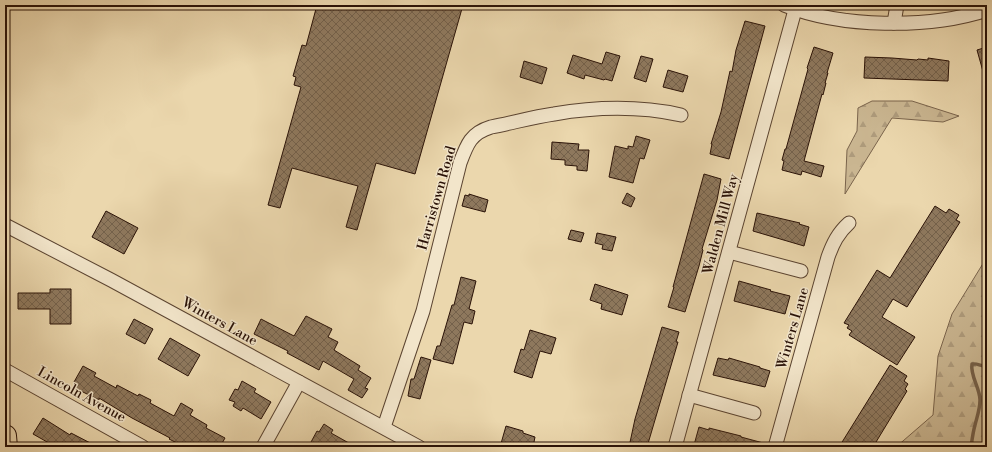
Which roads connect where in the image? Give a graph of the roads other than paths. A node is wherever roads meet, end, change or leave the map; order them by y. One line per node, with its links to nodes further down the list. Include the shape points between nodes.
1 (897, 5): 4 (street)
2 (790, 7): 4 (street, via 819,17); 8 (street, Walden Mill Way)
3 (987, 10): 4 (street, via 945,20)
4 (894, 23)
5 (681, 115): 14 (street, Harristown Road, via 660,111 580,110 491,127 482,130 470,140 460,163 423,311)
6 (850, 223): 21 (street, Winters Lane, via 842,230 828,257)
7 (5, 225): 11 (street, Winters Lane)
8 (728, 252): 9 (street); 12 (street, Walden Mill Way)
9 (801, 271)
10 (5, 370): 17 (street, Lincoln Avenue)
11 (299, 382): 14 (street, Winters Lane); 18 (street)
12 (689, 395): 13 (street); 20 (street, Walden Mill Way)
13 (754, 412)
14 (384, 427): 19 (street, Winters Lane)
15 (5, 436): 16 (highway)
16 (6, 447)
17 (143, 447)
18 (263, 447)
19 (419, 447)
20 (675, 447)
21 (775, 447)

